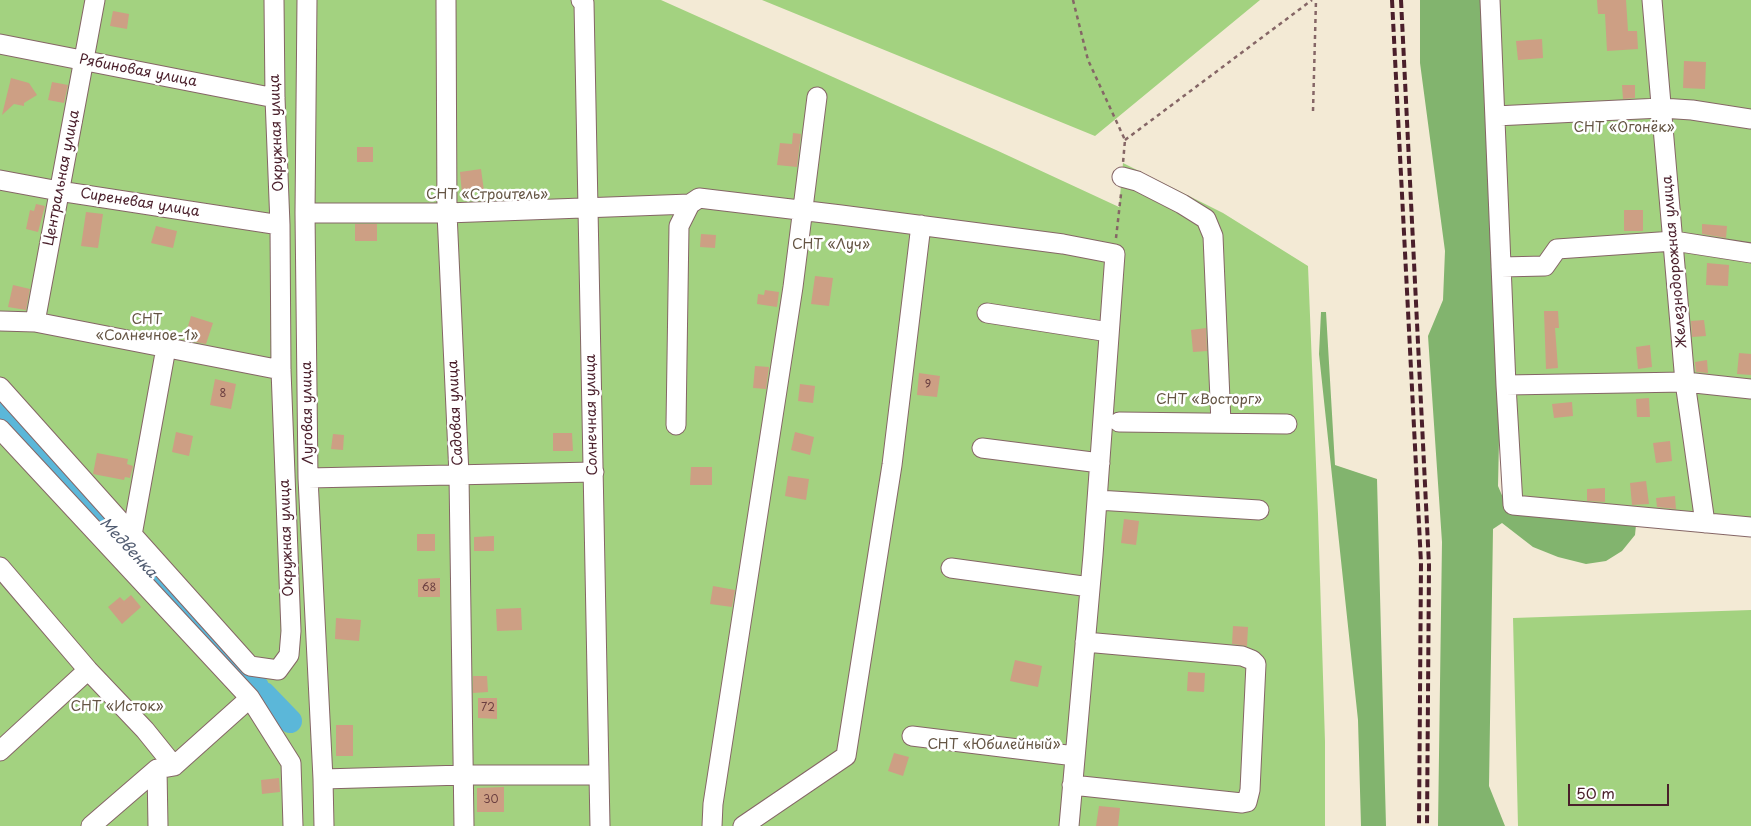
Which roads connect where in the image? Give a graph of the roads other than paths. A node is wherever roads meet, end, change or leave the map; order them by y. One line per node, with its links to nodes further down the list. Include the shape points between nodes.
1 (95, 0): 9 (street, Центральная улица)
2 (274, 0): 11 (street, Окружная улица)
3 (307, 0): 22 (street, Луговая улица)
4 (446, 0): 21 (street, Садовая улица)
5 (1490, 0): 13 (street)
6 (1652, 0): 12 (street, Железнодорожная улица)
7 (582, 2): 19 (street, Солнечная улица)
8 (0, 44): 9 (street, Рябиновая улица)
9 (85, 60): 11 (street, Рябиновая улица); 17 (street, Центральная улица)
10 (816, 97): 20 (street)
11 (275, 98): 23 (street, Окружная улица)
12 (1661, 108): 13 (street); 14 (street); 25 (street, Железнодорожная улица)
13 (1495, 116): 27 (street)
14 (1751, 119)
15 (1122, 177): 39 (street, via 1137,181 1206,219 1214,236)
16 (0, 180): 17 (street, Сиреневая улица)
17 (59, 191): 23 (street, Сиреневая улица); 30 (street, Центральная улица)
18 (690, 204): 19 (street); 20 (street, via 699,198); 41 (street, via 679,226)
19 (587, 207): 21 (street); 45 (street, Солнечная улица)
20 (802, 210): 24 (street); 74 (street)
21 (447, 212): 22 (street); 46 (street, Садовая улица)
22 (305, 213): 47 (street, Луговая улица)
23 (280, 225): 33 (street, Окружная улица)
24 (921, 226): 31 (street, via 1115,254); 75 (street, via 892,465 846,756)
25 (1674, 241): 26 (street); 27 (street, via 1557,249 1545,266); 34 (street, Железнодорожная улица)
26 (1751, 253)
27 (1502, 267): 35 (street)
28 (987, 313): 31 (street)
29 (0, 321): 30 (street)
30 (35, 322): 32 (street)
31 (1109, 332): 44 (street)
32 (166, 348): 33 (street); 52 (street)
33 (281, 370): 52 (street, Окружная улица, via 291,632 289,655 278,670 250,666)
34 (1685, 382): 35 (street); 37 (street); 50 (street, Железнодорожная улица)
35 (1506, 385): 50 (street, via 1513,505)
36 (0, 387): 52 (street, Окружная улица)
37 (1751, 389)
38 (1119, 422): 39 (street)
39 (1220, 423): 40 (street)
40 (1287, 424)
41 (676, 425)
42 (0, 429): 58 (street)
43 (982, 448): 44 (street)
44 (1100, 463): 48 (street)
45 (594, 472): 46 (street); 66 (street, Солнечная улица)
46 (459, 475): 47 (street); 65 (street, Садовая улица)
47 (308, 478): 64 (street, Луговая улица)
48 (1097, 500): 49 (street); 55 (street)
49 (1259, 510)
50 (1705, 523): 51 (street)
51 (1751, 527)
52 (132, 535)
53 (951, 568): 55 (street)
54 (3, 577): 57 (street)
55 (1090, 587): 56 (street)
56 (1085, 642): 61 (street); 67 (street, via 1242,656 1252,660 1256,664 1250,790 1247,802 1242,803)
57 (88, 670): 60 (street); 63 (street, via 145,730)
58 (250, 698): 62 (street); 63 (street)
59 (912, 736): 61 (street)
60 (0, 751)
61 (1075, 756): 67 (street)
62 (291, 763): 64 (street); 70 (street)
63 (165, 768): 68 (street); 69 (street)
64 (323, 774): 65 (street); 71 (street, Луговая улица)
65 (464, 775): 66 (street); 72 (street, Садовая улица)
66 (598, 775): 73 (street, Солнечная улица)
67 (1072, 785): 76 (street)
68 (91, 826)
69 (158, 826)
70 (293, 826)
71 (324, 826)
72 (464, 826)
73 (600, 826)
74 (712, 826)
75 (744, 826)
76 (1068, 826)

